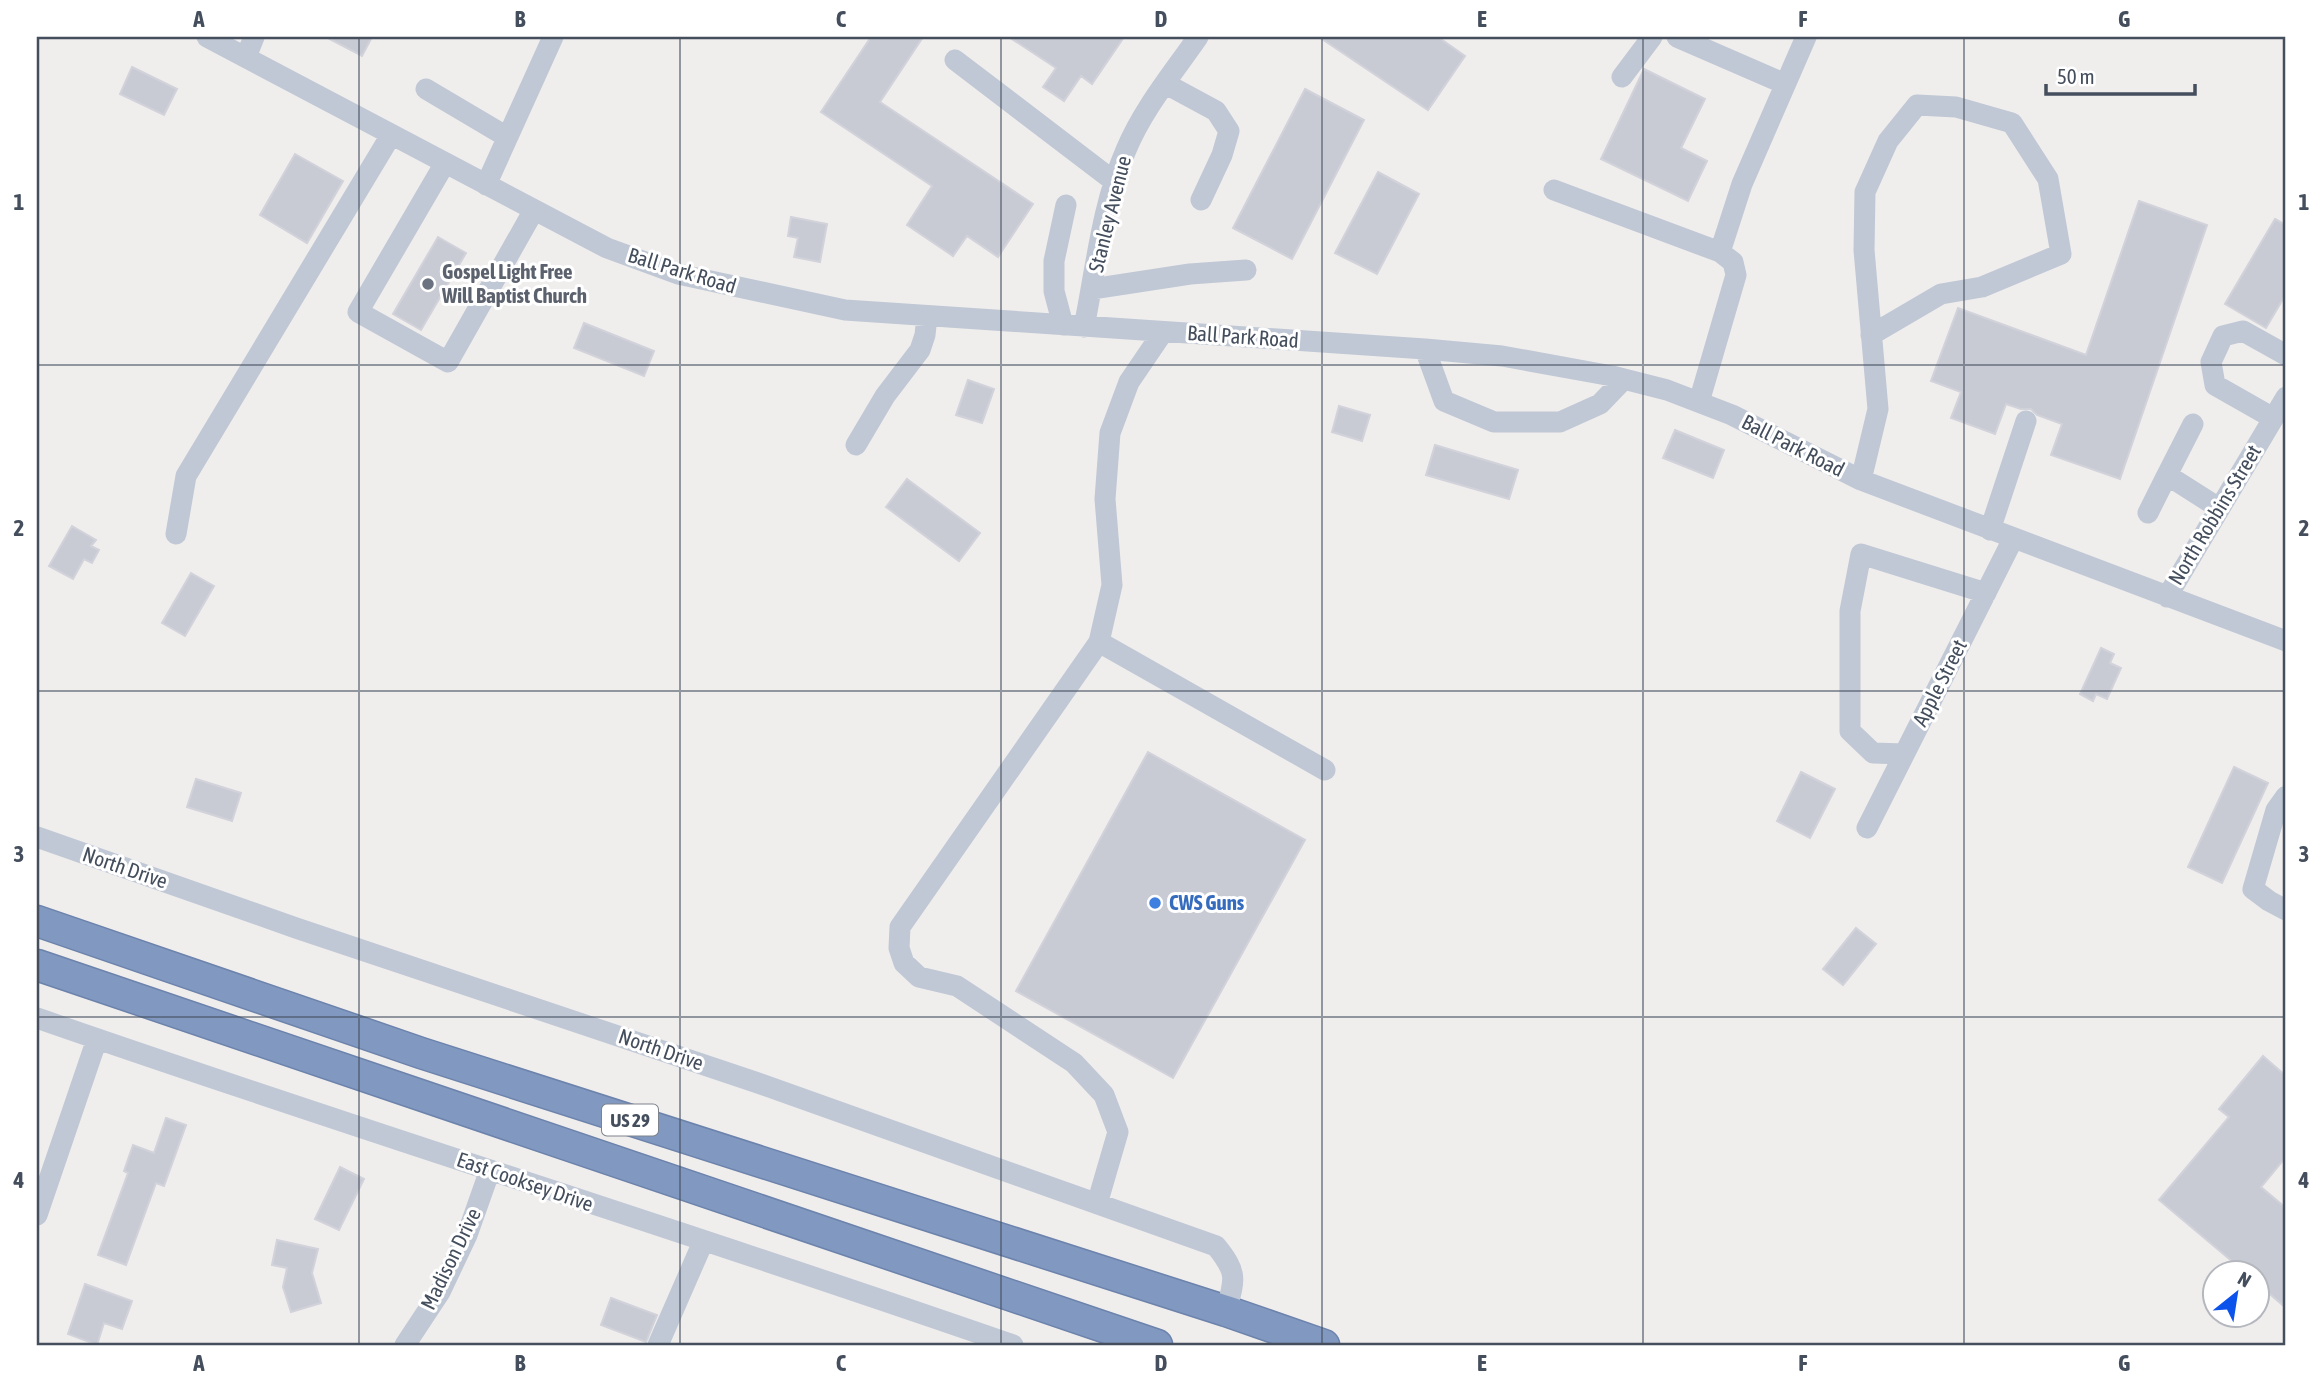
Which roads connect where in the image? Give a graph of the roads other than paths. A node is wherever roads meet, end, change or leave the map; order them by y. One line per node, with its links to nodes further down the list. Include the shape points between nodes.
1 (207, 37): 8 (street, Ball Park Road)
2 (254, 37): 8 (street)
3 (553, 37): 15 (street)
4 (1198, 37): 11 (street, Stanley Avenue)
5 (1652, 37): 10 (street)
6 (1677, 37): 12 (street)
7 (1806, 37): 12 (street)
8 (246, 57): 14 (street, Ball Park Road)
9 (955, 60): 17 (street)
10 (1622, 77)
11 (1166, 83): 17 (street, Stanley Avenue, via 1126,149); 20 (street, via 1216,111 1229,131)
12 (1785, 84): 23 (street, via 1742,184)
13 (426, 89): 15 (street)
14 (391, 135): 16 (street, Ball Park Road); 44 (street, via 186,476)
15 (507, 137): 18 (street)
16 (444, 163): 18 (street, Ball Park Road); 22 (street, via 358,312 448,362)
17 (1115, 182): 25 (street, Stanley Avenue)
18 (486, 185): 22 (street, Ball Park Road)
19 (1554, 190): 23 (street)
20 (1201, 200)
21 (1066, 205): 27 (street, via 1054,261 1054,291)
22 (534, 210): 26 (street, Ball Park Road, via 607,248 678,274 845,310)
23 (1720, 252): 34 (street, via 1733,262 1736,275)
24 (1246, 270): 25 (street)
25 (1091, 289): 27 (street, Stanley Avenue)
26 (927, 316): 27 (street, Ball Park Road); 38 (street, via 920,350)
27 (1074, 326): 28 (street, Ball Park Road)
28 (1163, 332): 30 (street, Ball Park Road); 48 (street, via 1129,383 1110,433 1105,499 1112,584)
29 (1871, 335): 29 (street, via 1865,192 1888,141 1917,105 1956,107 2012,123 2048,179 2061,254 1982,288 1941,294); 40 (street, via 1878,410)
30 (1425, 349): 32 (street, Ball Park Road, via 1502,356); 32 (street, via 1444,401 1494,422 1560,422 1600,404)
31 (2286, 355): 35 (street, via 2244,331 2223,336 2211,362 2215,385)
32 (1624, 379): 34 (street, Ball Park Road)
33 (2286, 397): 35 (street, North Robbins Street)
34 (1699, 402): 40 (street, Ball Park Road)
35 (2273, 418): 41 (street, North Robbins Street)
36 (2026, 421): 43 (street)
37 (2193, 424): 39 (street)
38 (856, 445)
39 (2167, 475): 41 (street); 42 (street)
40 (1861, 480): 43 (street, Ball Park Road)
41 (2219, 508): 47 (street, North Robbins Street)
42 (2148, 513)
43 (1990, 530): 45 (street, Ball Park Road)
44 (176, 534)
45 (2013, 539): 46 (street, Apple Street); 47 (street, Ball Park Road)
46 (1986, 593): 50 (street, Apple Street); 50 (street, via 1861,554 1850,611 1850,731 1873,753)
47 (2167, 597): 49 (street, Ball Park Road)
48 (1099, 642): 51 (street); 61 (street, via 900,927 899,948 904,962 919,976 957,986 1074,1063 1104,1095 1118,1132)
49 (2286, 642)
50 (1904, 754): 53 (street, Apple Street)
51 (1325, 770)
52 (2286, 796): 55 (street, via 2276,810 2253,889)
53 (1867, 828)
54 (37, 837): 61 (street, North Drive)
55 (2286, 911)
56 (37, 921): 64 (highway, US 29, via 435,1058)
57 (37, 965): 68 (highway, US 29)
58 (37, 1018): 59 (street, East Cooksey Drive)
59 (97, 1039): 60 (street, East Cooksey Drive); 62 (street)
60 (490, 1170): 63 (street, East Cooksey Drive); 65 (street, Madison Drive, via 440,1292)
61 (1097, 1204): 64 (street, North Drive, via 1216,1246 1231,1263 1235,1280)
62 (37, 1215)
63 (703, 1242): 66 (street); 67 (street, East Cooksey Drive)
64 (1226, 1311): 69 (highway, US 29)
65 (405, 1345)
66 (658, 1345)
67 (1013, 1345)
68 (1157, 1345)
69 (1324, 1345)

